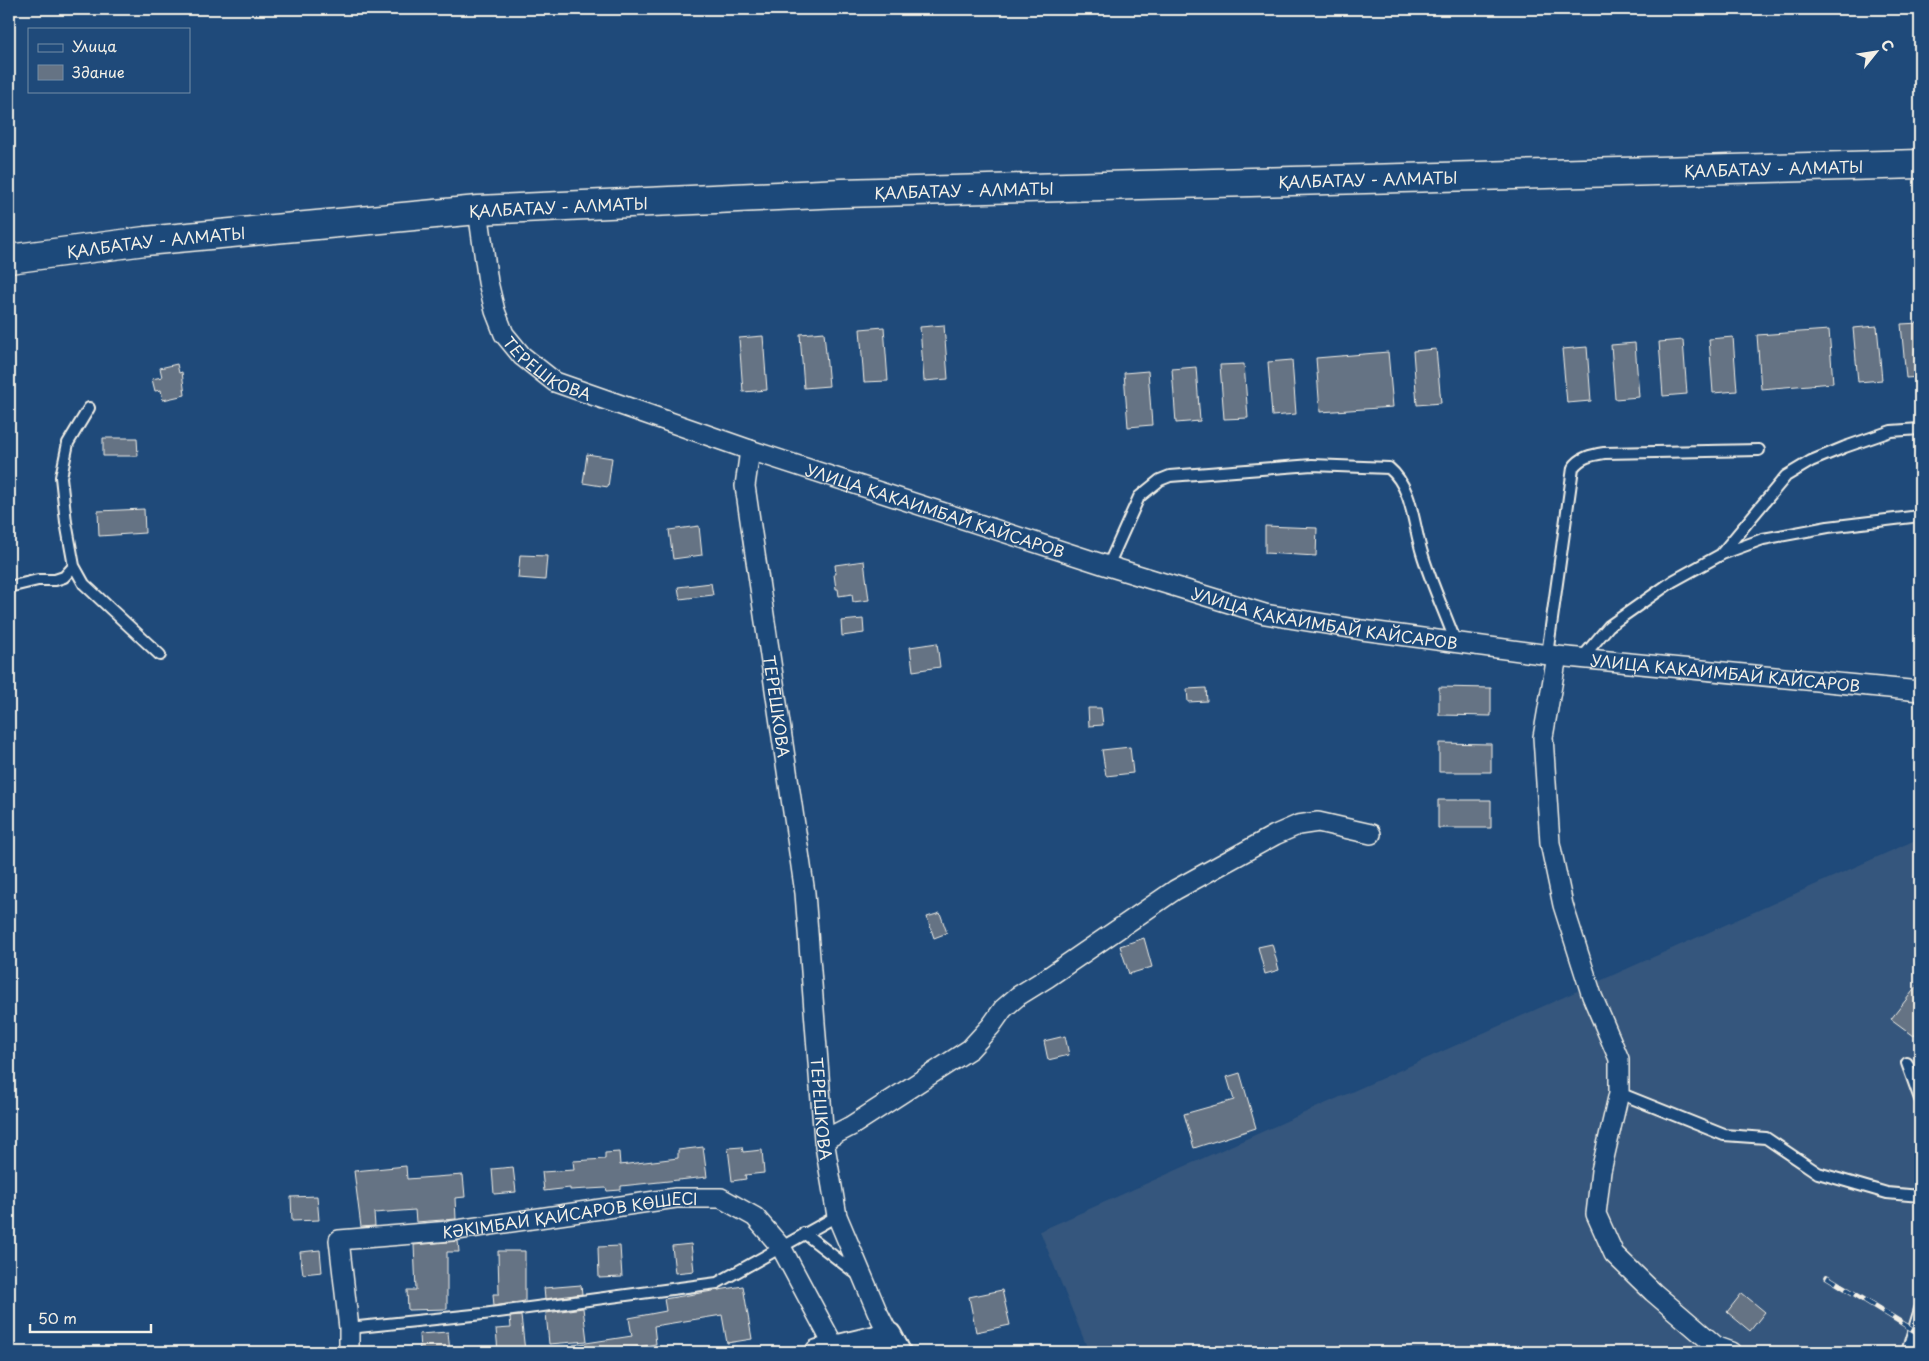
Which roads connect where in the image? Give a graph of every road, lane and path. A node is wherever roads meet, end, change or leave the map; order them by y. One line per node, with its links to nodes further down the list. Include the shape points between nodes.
1 (1920, 164): 2 (highway, ҚАЛБАТАУ - АЛМАТЫ, via 842,193)
2 (478, 210): 3 (highway, ҚАЛБАТАУ - АЛМАТЫ, via 145,241); 6 (street, ТЕРЕШКОВА, via 495,311 504,334 522,356 555,382)
3 (9, 259)
4 (88, 408): 10 (lane, via 68,443 61,477)
5 (1920, 429): 9 (lane, via 1891,431 1811,461 1786,476)
6 (750, 450): 11 (street, УЛИЦА КАКАИМБАЙ КАЙСАРОВ); 22 (street, ТЕРЕШКОВА, via 745,486 805,893)
7 (1759, 450): 15 (lane, via 1604,453 1587,456 1576,463)
8 (1920, 516): 9 (lane, via 1763,539)
9 (1722, 554): 16 (lane, via 1673,581 1609,626)
10 (74, 566): 12 (lane, via 64,577); 14 (lane, via 84,584)
11 (1108, 566): 13 (street, УЛИЦА КАКАИМБАЙ КАЙСАРОВ, via 1264,614); 13 (lane, via 1139,497 1170,476 1312,465 1390,468 1405,489 1421,552)
12 (9, 588)
13 (1456, 643): 15 (street, УЛИЦА КАКАИМБАЙ КАЙСАРОВ)
14 (160, 655)
15 (1552, 656): 16 (street, УЛИЦА КАКАИМБАЙ КАЙСАРОВ); 20 (street, via 1543,737 1550,843 1563,905 1592,996 1619,1059)
16 (1581, 659): 17 (street, УЛИЦА КАКАИМБАЙ КАЙСАРОВ)
17 (1920, 690)
18 (1371, 834): 22 (street, via 1318,822 1298,825 1175,890 1018,996 970,1049)
19 (1907, 1063): 21 (lane)
20 (1620, 1093): 23 (lane, via 1724,1135 1766,1138 1818,1173 1886,1193); 33 (street, via 1601,1170 1596,1214 1614,1254 1717,1347)
21 (1920, 1099)
22 (824, 1140): 24 (street, ТЕРЕШКОВА)
23 (1920, 1196)
24 (837, 1216): 25 (lane); 27 (street, ТЕРЕШКОВА)
25 (804, 1233): 26 (lane); 27 (lane)
26 (781, 1247): 29 (lane, via 717,1283); 29 (street, КӘКІМБАЙ ҚАЙСАРОВ КӨШЕСІ, via 755,1218 721,1198 676,1198 450,1231 339,1240); 31 (street, КӘКІМБАЙ ҚАЙСАРОВ КӨШЕСІ)
27 (865, 1280): 30 (street, ТЕРЕШКОВА)
28 (1920, 1309): 34 (lane)
29 (349, 1328): 32 (street, КӘКІМБАЙ ҚАЙСАРОВ КӨШЕСІ)
30 (894, 1343): 31 (street, КӘКІМБАЙ ҚАЙСАРОВ КӨШЕСІ)
31 (826, 1350)
32 (350, 1352)
33 (1731, 1352)
34 (1907, 1352)

